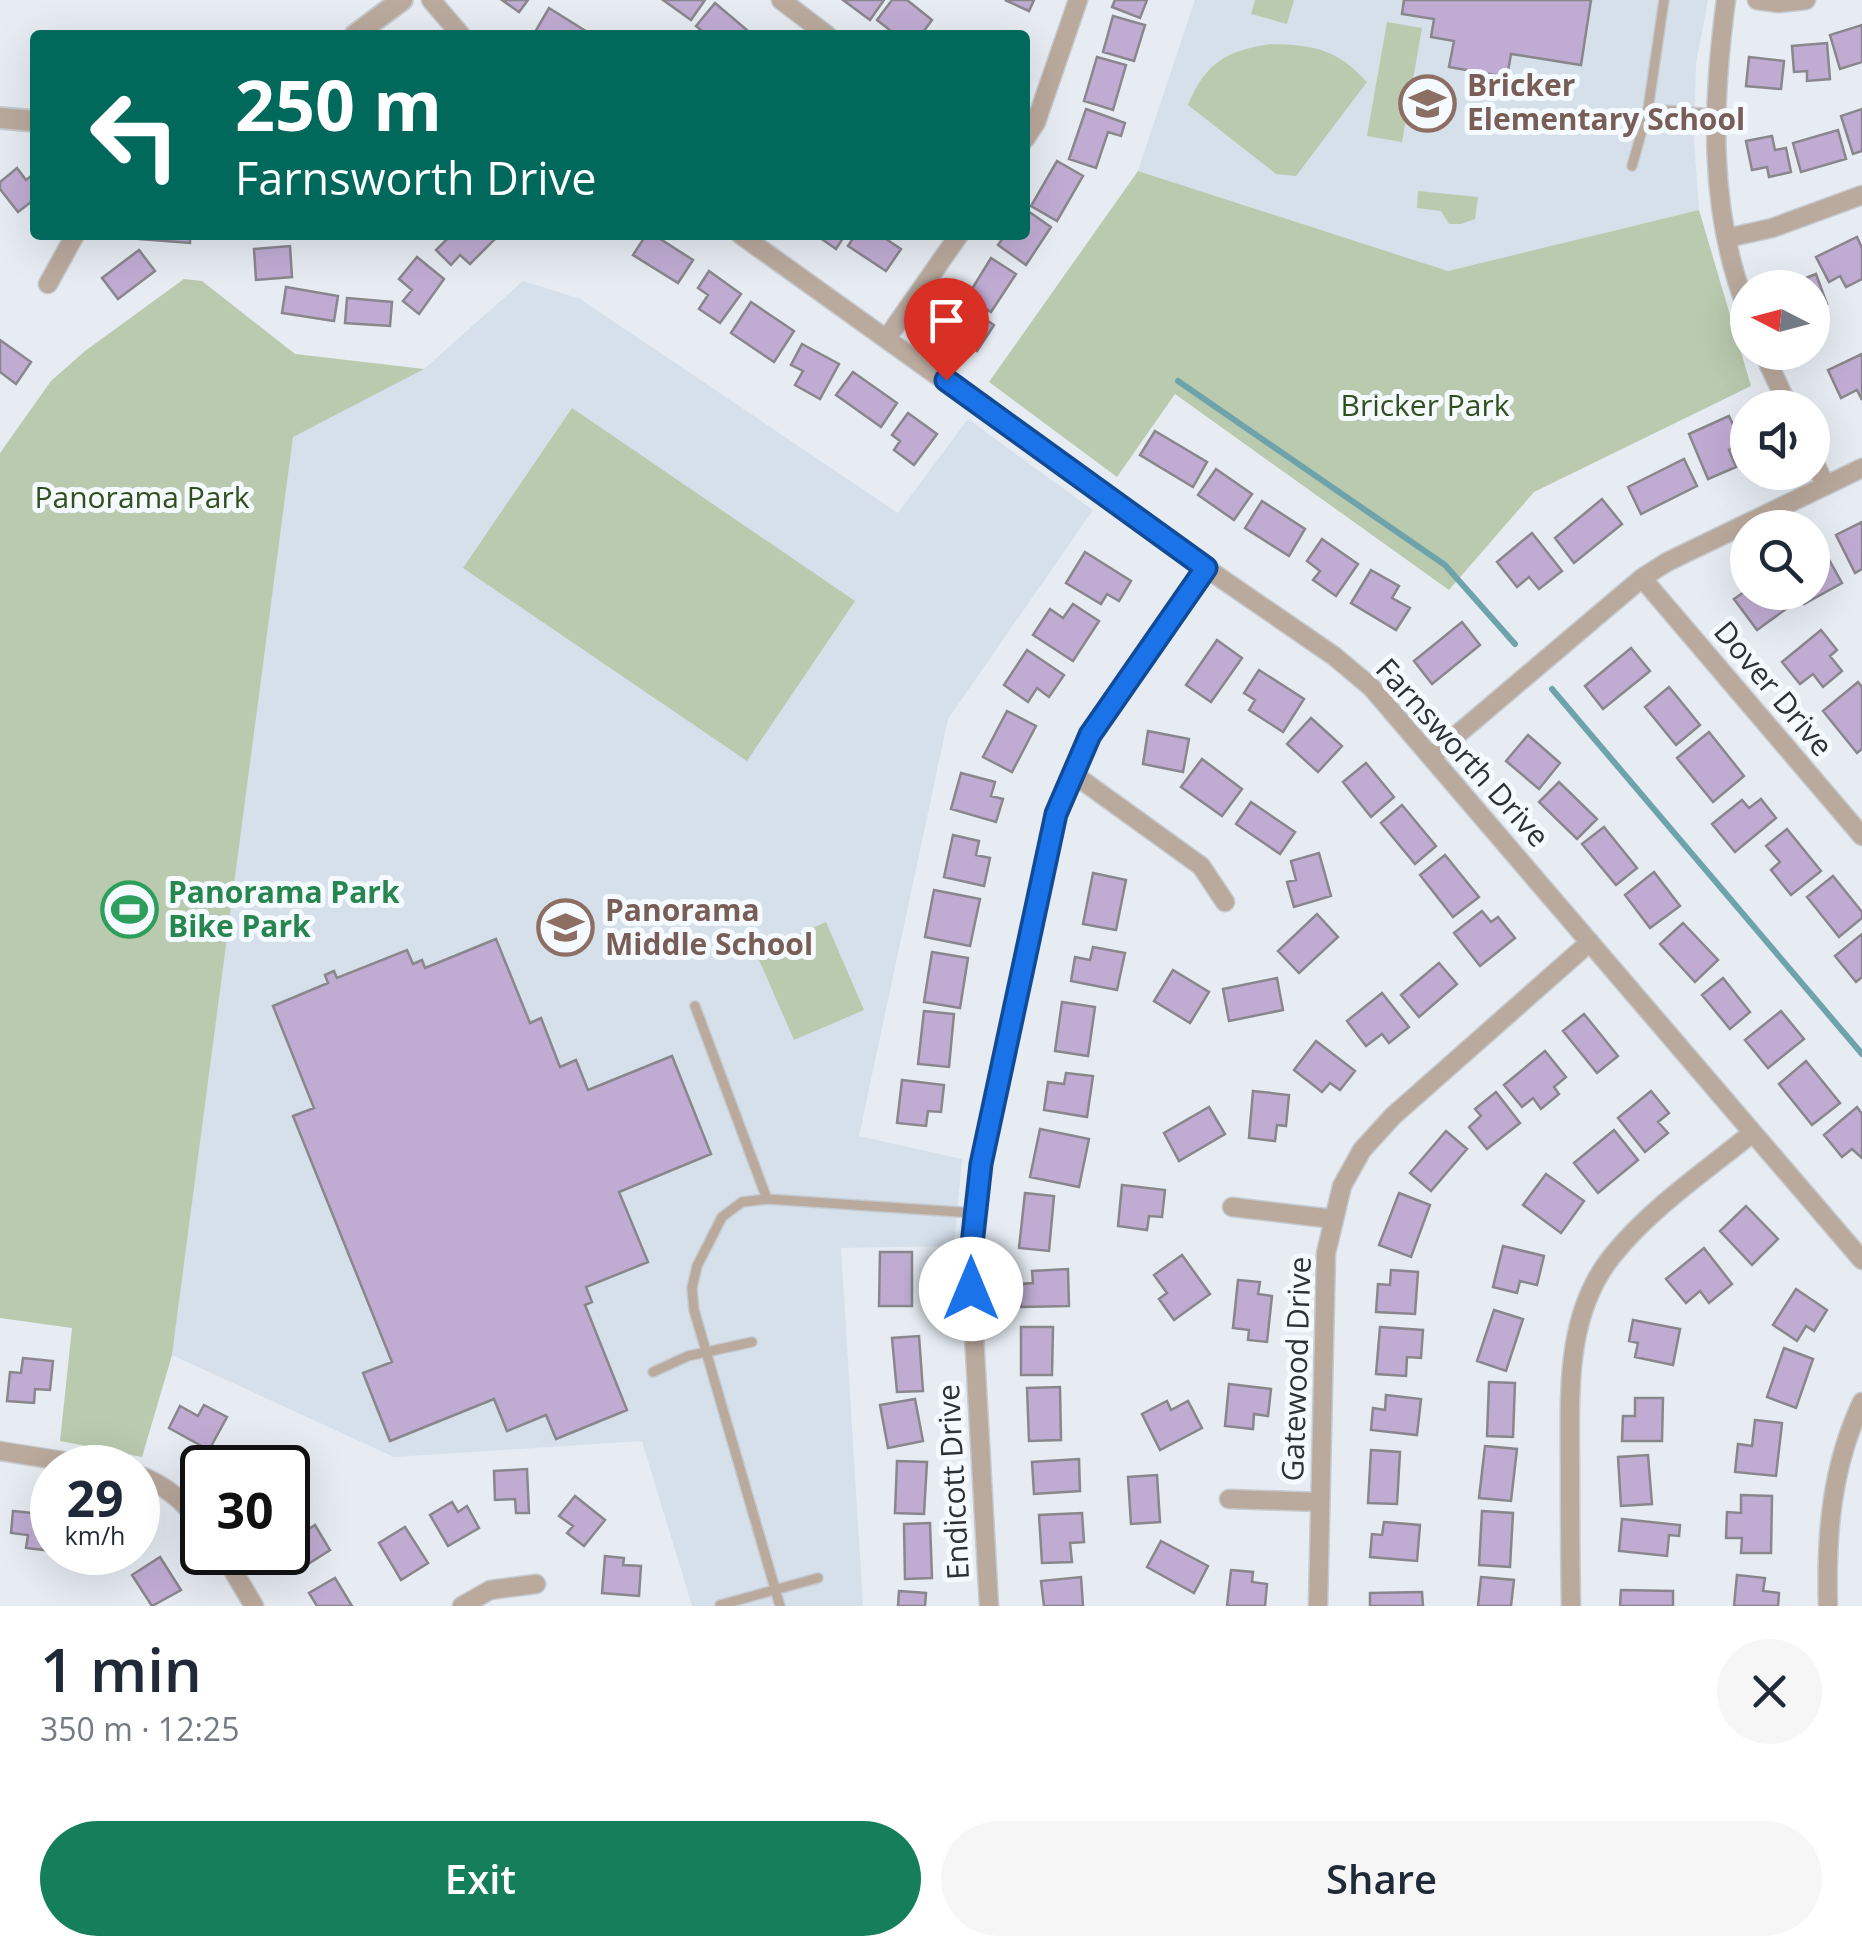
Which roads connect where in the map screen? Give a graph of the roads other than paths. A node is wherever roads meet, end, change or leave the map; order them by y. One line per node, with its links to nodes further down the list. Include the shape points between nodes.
1 (402, 0): 9 (street)
2 (431, 0): 10 (street)
3 (781, 0): 11 (street)
4 (1078, 0): 16 (street)
5 (1664, 0): 12 (lane)
6 (1726, 0): 13 (street)
7 (1758, 0): 8 (street)
8 (1806, 0)
9 (361, 30)
10 (457, 30)
11 (820, 30)
12 (1648, 109): 13 (lane); 17 (lane)
13 (1714, 114): 19 (street)
14 (0, 118): 15 (street)
15 (30, 121)
16 (1030, 131)
17 (1632, 166)
18 (1862, 195): 19 (street)
19 (1727, 238): 23 (street)
20 (71, 240): 24 (street)
21 (749, 240): 25 (street, Farnsworth Drive)
22 (956, 240): 25 (street)
23 (1736, 270)
24 (48, 284)
25 (887, 338): 29 (street, Farnsworth Drive)
26 (1862, 468): 27 (street)
27 (1830, 483)
28 (1816, 490): 30 (street)
29 (1206, 568): 31 (street, Farnsworth Drive, via 1334,656); 32 (street, Endicott Drive, via 1090,735)
30 (1642, 578): 31 (street); 33 (street, Dover Drive)
31 (1432, 756): 35 (street, Farnsworth Drive)
32 (1072, 774): 34 (street, via 1201,866); 40 (street, Endicott Drive, via 1056,814)
33 (1862, 836)
34 (1225, 902)
35 (1590, 942): 37 (street, Farnsworth Drive); 41 (street, Gatewood Drive, via 1393,1116 1362,1150)
36 (695, 1006): 38 (lane)
37 (1751, 1134): 42 (street, Farnsworth Drive); 61 (street, via 1654,1213 1611,1257 1591,1290 1570,1371)
38 (768, 1199): 40 (lane); 44 (lane, via 742,1202 722,1217 697,1266 694,1310)
39 (1232, 1207): 41 (street)
40 (974, 1214): 59 (street, Endicott Drive, via 970,1262)
41 (1333, 1219): 50 (street, Gatewood Drive, via 1326,1253)
42 (1862, 1260)
43 (752, 1342): 44 (lane)
44 (706, 1354): 45 (lane); 54 (lane)
45 (653, 1372)
46 (1862, 1402): 62 (street, via 1834,1486)
47 (0, 1451): 48 (street)
48 (30, 1456)
49 (1229, 1500): 50 (street)
50 (1320, 1502): 60 (street, Gatewood Drive)
51 (236, 1575): 56 (street)
52 (818, 1578): 54 (lane)
53 (536, 1584): 57 (street, via 490,1590)
54 (775, 1591): 55 (lane); 58 (lane)
55 (720, 1605)
56 (254, 1606)
57 (462, 1606)
58 (780, 1606)
59 (988, 1606)
60 (1318, 1606)
61 (1570, 1606)
62 (1828, 1606)

